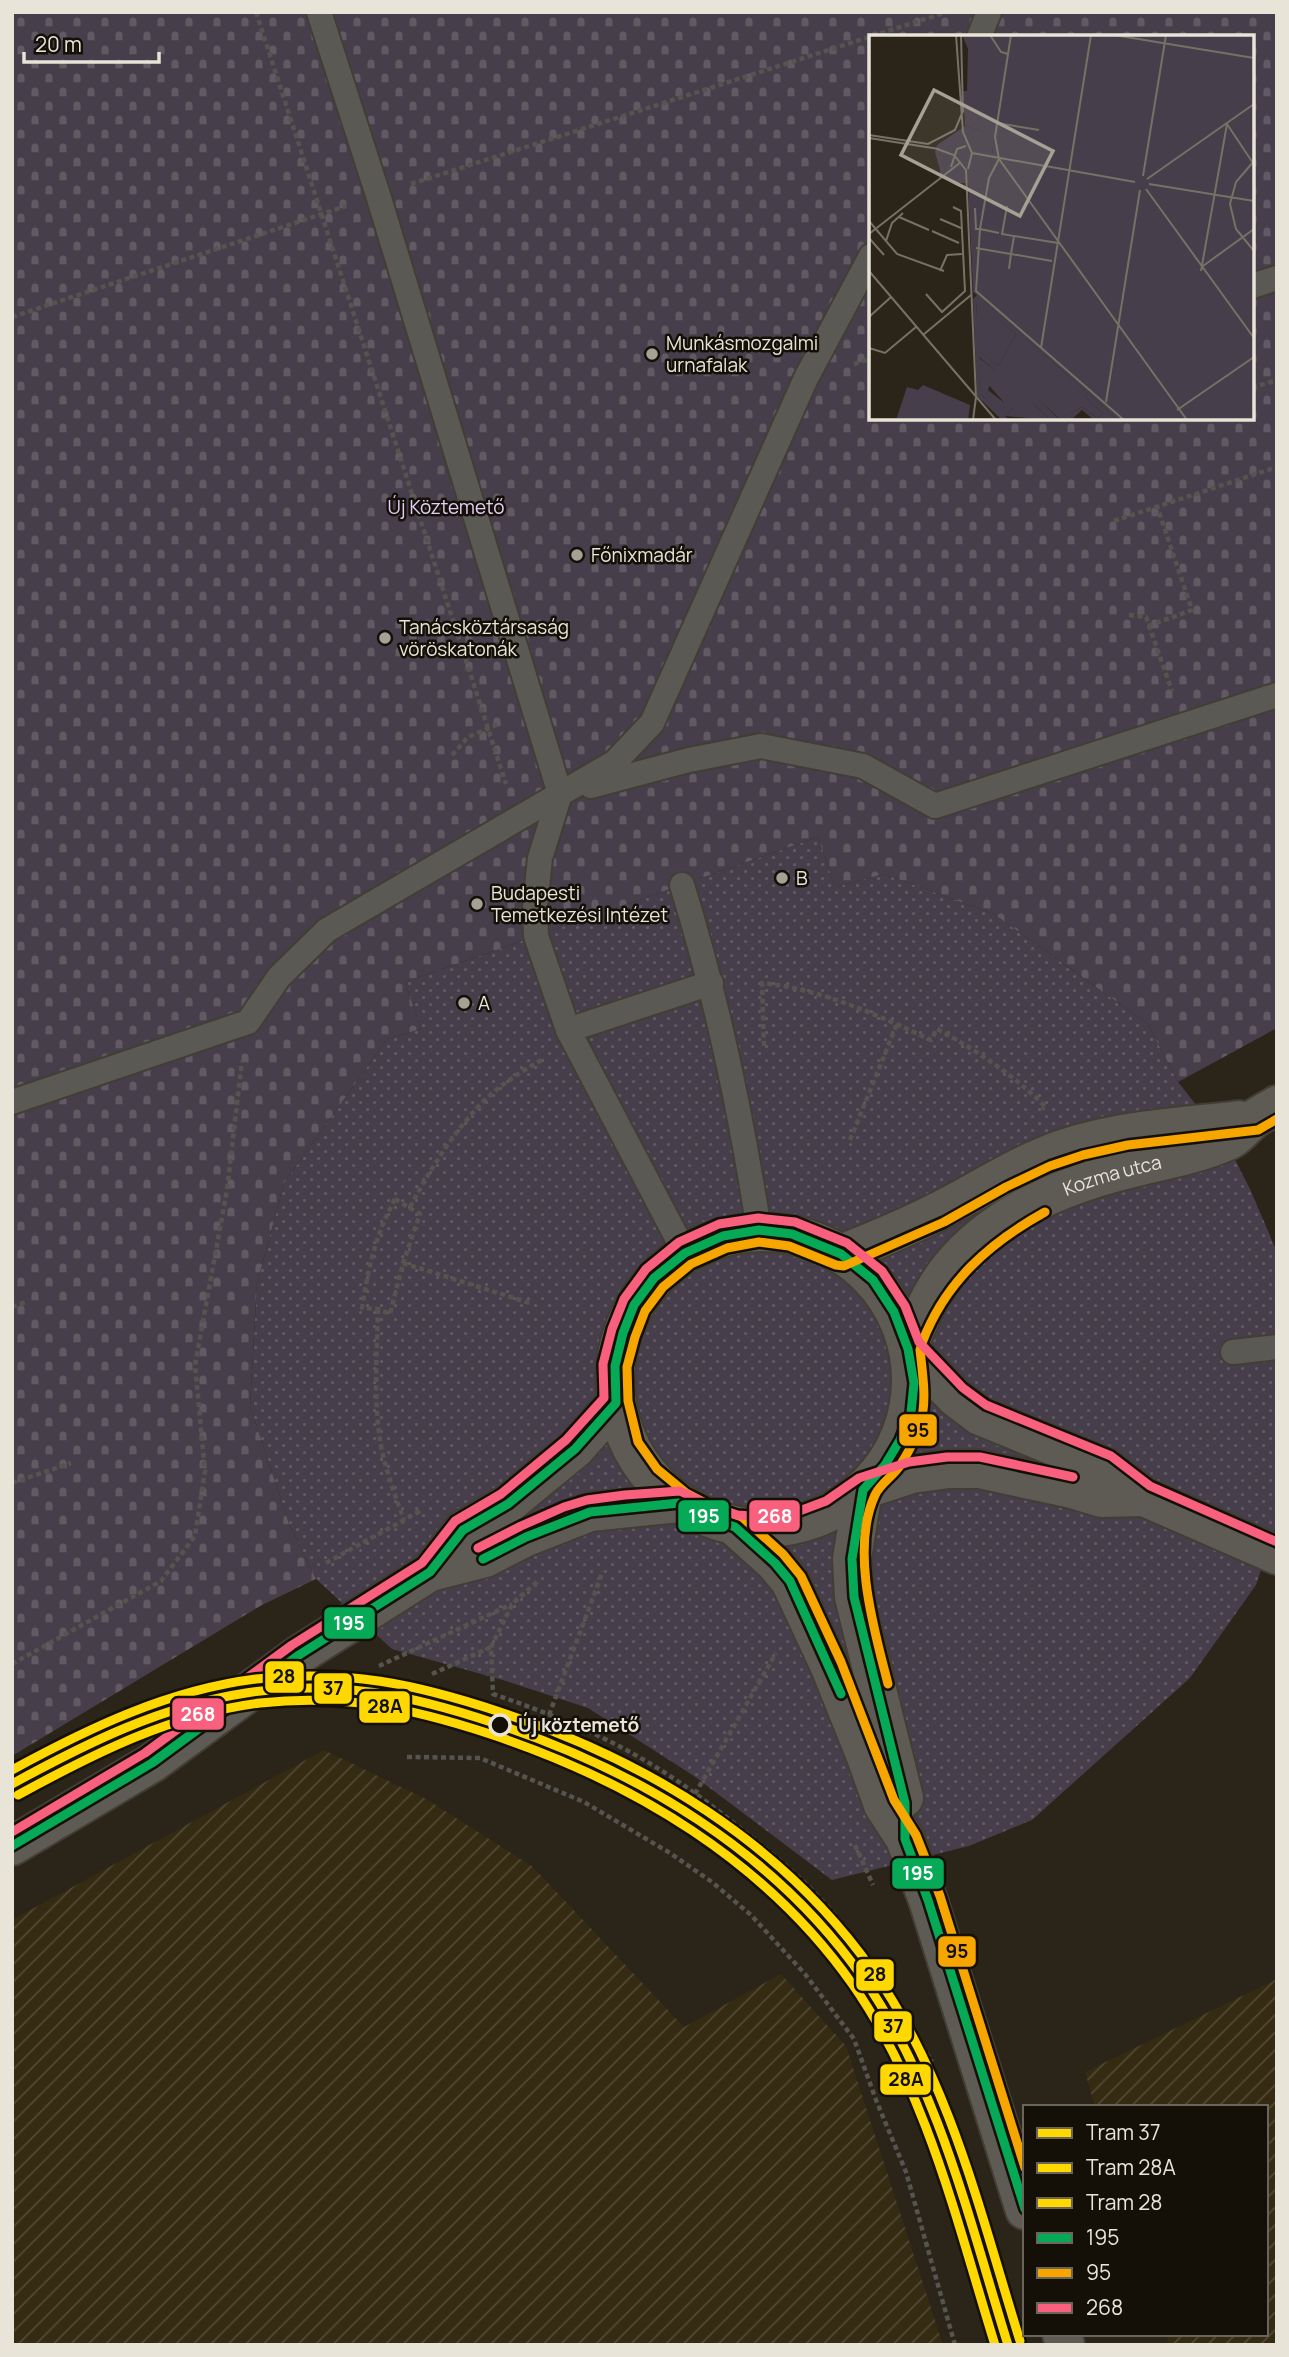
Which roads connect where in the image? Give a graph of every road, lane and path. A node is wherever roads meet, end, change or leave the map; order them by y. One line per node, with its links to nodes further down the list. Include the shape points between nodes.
1 (256, 12): 9 (path)
2 (318, 12): 8 (lane)
3 (947, 12): 5 (path)
4 (989, 12): 6 (lane)
5 (875, 35)
6 (980, 35)
7 (869, 37): 8 (path)
8 (377, 195): 9 (path); 22 (lane)
9 (321, 215): 13 (path); 24 (path)
10 (869, 260): 27 (lane, via 806,378 652,723 615,762)
11 (1277, 278): 12 (lane)
12 (1254, 285)
13 (12, 317)
14 (1277, 380): 15 (path)
15 (1254, 387)
16 (1277, 467): 17 (path)
17 (1157, 506): 18 (path); 20 (path, via 1192,610)
18 (1114, 521)
19 (1129, 615): 20 (path, via 1146,617)
20 (1149, 626): 23 (path)
21 (1277, 695): 23 (lane)
22 (535, 712): 24 (path); 27 (lane)
23 (1184, 725): 27 (lane, via 935,806 863,766 761,746)
24 (487, 727): 25 (path, via 468,737); 26 (path)
25 (452, 755)
26 (506, 784)
27 (560, 794): 30 (lane, via 327,930 279,977); 32 (lane, via 540,858 535,907 536,936)
28 (682, 885): 29 (lane)
29 (711, 983): 32 (lane); 40 (lane)
30 (248, 1022): 35 (lane); 66 (path, via 227,1190 195,1365 205,1471 195,1536 161,1581)
31 (897, 1024): 33 (path, via 818,994 762,983); 36 (path, via 931,1040 937,1029 973,1048); 38 (path)
32 (568, 1030): 41 (lane)
33 (765, 1050)
34 (544, 1058): 39 (path, via 482,1102 441,1154)
35 (12, 1101)
36 (1046, 1107)
37 (1266, 1112): 42 (street, Kozma utca, via 1080,1143 1045,1155 939,1211); 49 (street, Kozma utca, via 1231,1139 1082,1182 1000,1223 949,1269 916,1324)
38 (850, 1140)
39 (410, 1207): 43 (path, via 420,1213); 47 (path, via 395,1199 382,1222 362,1308)
40 (759, 1230): 41 (street, via 723,1236); 42 (street, via 792,1234)
41 (685, 1253): 51 (street, via 654,1278 634,1305 615,1366)
42 (841, 1254): 49 (street, via 873,1280 894,1312)
43 (403, 1262): 45 (path); 47 (path, via 390,1314)
44 (26, 1302): 46 (path)
45 (530, 1303)
46 (12, 1307)
47 (378, 1309): 57 (path, via 376,1401 381,1446)
48 (1277, 1347): 50 (lane)
49 (908, 1349): 54 (street, via 914,1383 911,1413 885,1465); 55 (street, via 980,1416 1105,1467)
50 (1233, 1352)
51 (616, 1404): 56 (street, via 627,1447 648,1477); 61 (street, via 575,1448 508,1504 463,1531)
52 (71, 1463): 53 (path)
53 (12, 1483)
54 (863, 1490): 55 (street, via 948,1468 979,1469 1102,1498); 58 (street, via 832,1512 797,1525); 72 (street, via 852,1559 854,1597 905,1803)
55 (1144, 1497): 59 (street)
56 (678, 1503): 58 (street); 61 (street, via 590,1512 485,1558)
57 (404, 1520)
58 (736, 1527): 72 (street, via 790,1581 883,1805)
59 (1277, 1555)
60 (603, 1571): 69 (path)
61 (430, 1572): 73 (street, via 299,1655 152,1763)
62 (543, 1577): 63 (path)
63 (513, 1603): 64 (path); 67 (path)
64 (491, 1647): 68 (path); 69 (path, via 494,1694)
65 (778, 1651): 71 (path)
66 (12, 1664)
67 (379, 1666)
68 (432, 1674)
69 (549, 1715): 71 (path, via 611,1742)
70 (407, 1756): 76 (path, via 480,1758 584,1802 712,1882 751,1915 806,1974 854,2039 906,2172)
71 (695, 1794): 74 (path, via 790,1868 829,1908 896,2002 941,2078)
72 (905, 1839): 74 (street)
73 (12, 1846)
74 (982, 2068): 75 (street)
75 (1023, 2203)
76 (955, 2345)

